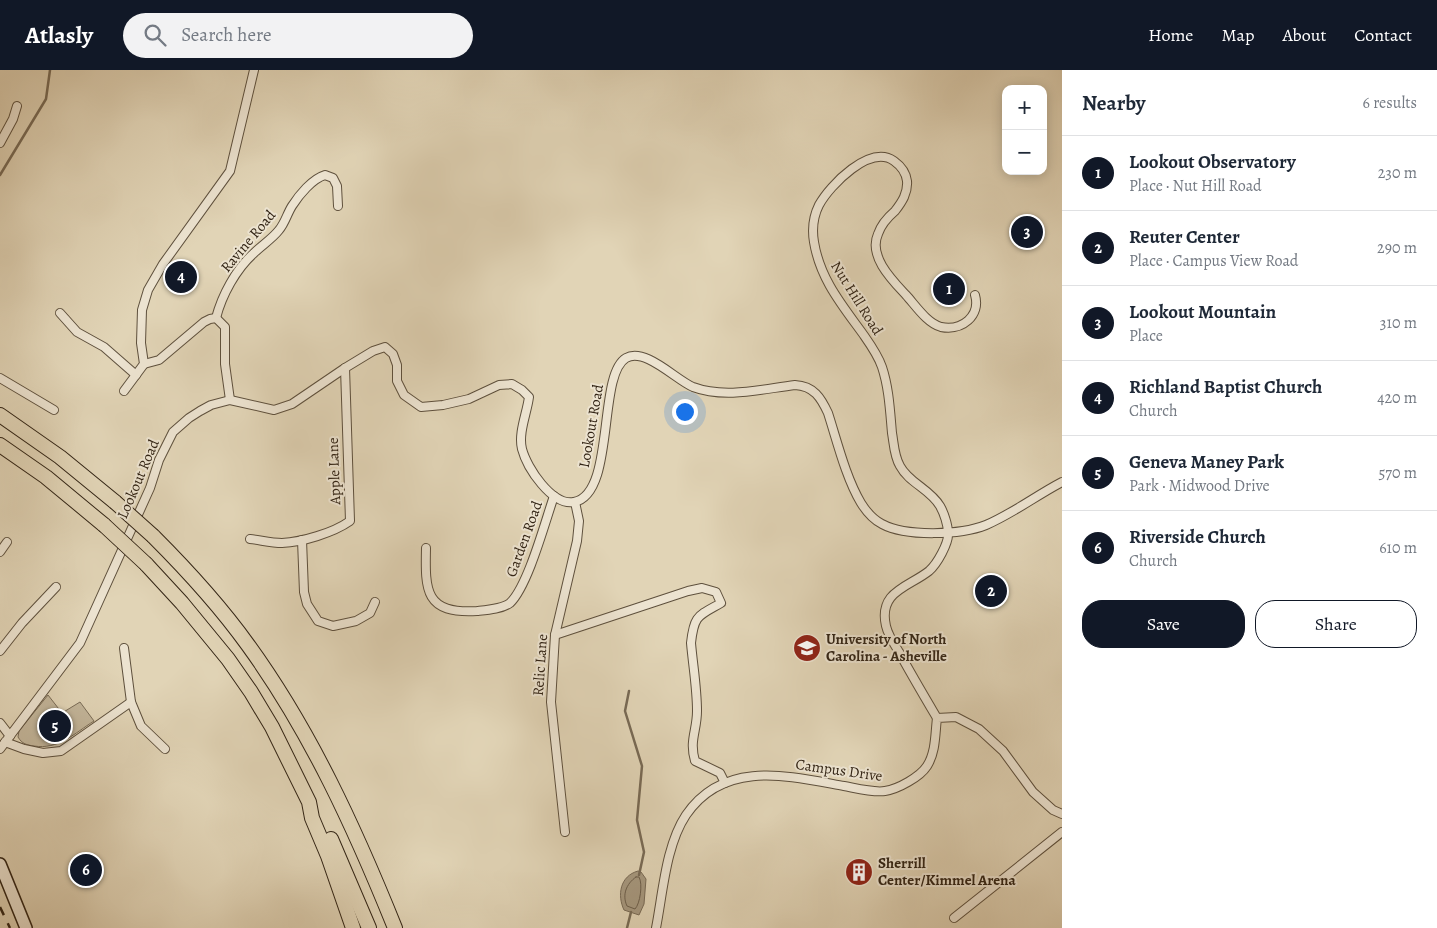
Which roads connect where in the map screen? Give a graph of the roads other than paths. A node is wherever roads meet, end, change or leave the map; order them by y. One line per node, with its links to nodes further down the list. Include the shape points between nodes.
1 (254, 70): 8 (street, via 230,170 148,290 142,310)
2 (17, 106): 3 (street)
3 (0, 143)
4 (338, 206): 7 (street, Ravine Road, via 337,186 333,178 325,175 316,180 292,207 276,234 242,266 225,294)
5 (975, 295): 20 (street, Nut Hill Road, via 976,310 967,322 952,328 936,325 902,291 879,260 877,234 907,191 903,170 892,159 875,157 867,160 837,183 824,198 813,225 819,265 831,289 882,365 894,449 901,468 940,505)
6 (60, 313): 10 (street, via 78,332 104,347)
7 (216, 318): 8 (street, via 204,322 159,360); 13 (street, via 225,327 225,364)
8 (144, 364): 10 (street)
9 (345, 368): 13 (street, via 292,404 274,410); 18 (street, via 385,347 394,354 397,381 404,395 421,407 469,399 499,385 512,384 522,390 528,396 522,448 530,468); 22 (street, Apple Lane, via 350,521 338,529)
10 (136, 375): 12 (street)
11 (0, 378): 14 (street)
12 (124, 391)
13 (230, 400): 34 (street, Lookout Road, via 206,408 174,432 80,643)
14 (54, 410)
15 (0, 415): 42 (highway, bridge, via 60,457 115,502 178,561 214,603 271,679 314,750)
16 (0, 445): 38 (highway, bridge, via 104,524 146,564 200,624 251,692)
17 (1062, 482): 20 (street, Lookout Road, via 984,526)
18 (554, 496): 19 (street, via 560,501); 24 (street, Garden Road, via 523,585 509,604 491,610 468,611 449,610 438,605 426,583)
19 (575, 502): 20 (street, Lookout Road, via 589,491 598,474 613,380 616,370 633,355 702,390 734,393 801,386 812,390 828,414 855,491 870,514 895,530); 28 (street, Relic Lane, via 579,521 577,541)
20 (948, 534): 32 (street, via 939,559 929,571 895,593 888,602 885,617 886,627)
21 (250, 539): 22 (street, via 281,543)
22 (302, 540): 27 (street, via 304,592 307,604 318,621 333,626 356,621 370,613)
23 (7, 542): 25 (street)
24 (426, 548)
25 (0, 552)
26 (56, 587): 30 (street)
27 (375, 602)
28 (555, 635): 37 (street, via 688,591 702,588 716,592 721,603 695,620 692,632 697,712 692,740 695,761 720,773); 40 (street, Relic Lane, via 551,702)
29 (124, 648): 31 (street)
30 (0, 651)
31 (131, 702): 34 (street, via 61,751 43,754 24,749); 36 (street, via 141,726)
32 (937, 718): 37 (street, Campus Drive, via 934,750 926,766 909,782 885,791 762,774); 39 (street, via 956,717 980,729 1003,751 1033,792)
33 (0, 723): 34 (street)
34 (8, 739): 35 (street, Lookout Road)
35 (0, 749)
36 (165, 749)
37 (725, 783): 50 (street, Campus Drive, via 695,804 678,828)
38 (309, 802): 46 (highway); 47 (highway, via 319,813)
39 (1062, 814)
40 (565, 832)
41 (1062, 832): 44 (street)
42 (358, 840): 48 (highway); 49 (highway, via 371,851)
43 (0, 864): 45 (main road)
44 (954, 918)
45 (26, 928)
46 (353, 928)
47 (369, 928)
48 (395, 928)
49 (404, 928)
50 (656, 928)

